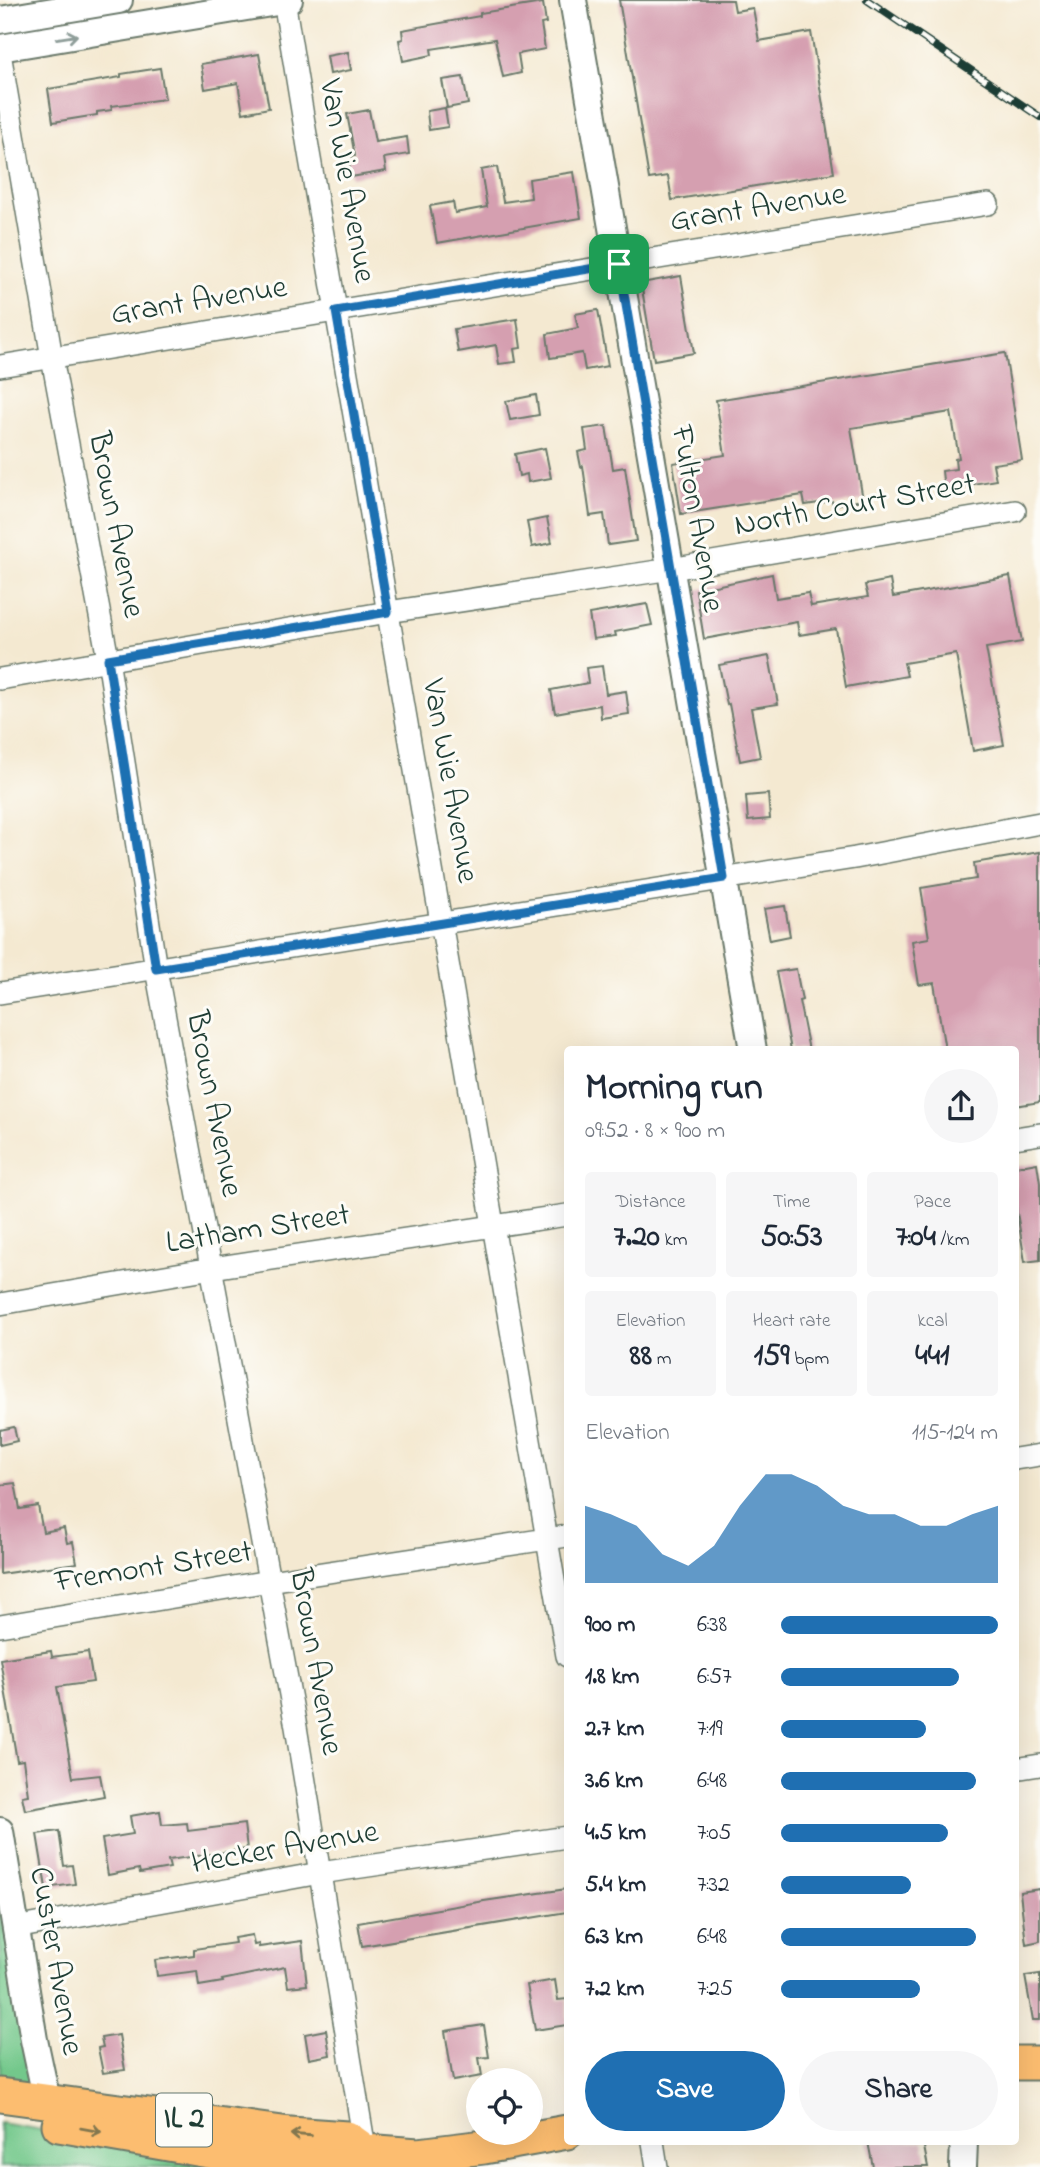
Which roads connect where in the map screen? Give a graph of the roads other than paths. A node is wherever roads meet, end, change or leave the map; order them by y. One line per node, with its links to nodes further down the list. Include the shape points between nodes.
1 (119, 0): 4 (street)
2 (286, 0): 5 (street, one-way to 2); 8 (street, Van Wie Avenue)
3 (573, 0): 7 (street, Fulton Avenue)
4 (0, 20)
5 (0, 51): 9 (street, Brown Avenue)
6 (988, 204): 7 (street, Grant Avenue)
7 (619, 264): 8 (street, Grant Avenue); 12 (street, Fulton Avenue)
8 (336, 311): 9 (street, Grant Avenue); 13 (street, Van Wie Avenue)
9 (52, 358): 10 (street, Grant Avenue); 14 (street, Brown Avenue)
10 (0, 366)
11 (1015, 511): 12 (street, North Court Street)
12 (671, 569): 13 (street, North Court Street); 17 (street, Fulton Avenue)
13 (388, 612): 14 (street, North Court Street); 18 (street, Van Wie Avenue)
14 (108, 659): 15 (street, North Court Street); 19 (street, Brown Avenue)
15 (0, 679)
16 (1040, 823): 17 (street)
17 (724, 878): 18 (street); 21 (street, Fulton Avenue)
18 (441, 924): 19 (street); 25 (street, Van Wie Avenue)
19 (156, 969): 20 (street); 26 (street, Brown Avenue)
20 (0, 993)
21 (752, 1046)
22 (1040, 1134): 23 (street)
23 (1019, 1137)
24 (564, 1215): 25 (street, Latham Street)
25 (493, 1227): 26 (street, Latham Street); 30 (street, Van Wie Avenue)
26 (212, 1268): 27 (street, Latham Street); 31 (street, Brown Avenue)
27 (0, 1304)
28 (1040, 1455): 29 (street)
29 (1019, 1459)
30 (557, 1537): 31 (street, Fremont Street); 32 (street, Van Wie Avenue)
31 (269, 1581): 33 (street, Fremont Street); 38 (street, Brown Avenue)
32 (564, 1620)
33 (0, 1626)
34 (1040, 1765): 35 (street)
35 (1019, 1768)
36 (0, 1831): 39 (street, Custer Avenue)
37 (564, 1837): 38 (street, Hecker Avenue)
38 (320, 1873): 39 (street, Hecker Avenue); 48 (street, Brown Avenue)
39 (15, 1928): 43 (street, Custer Avenue)
40 (1019, 2063): 41 (main road)
41 (1040, 2063)
42 (0, 2095): 43 (main road, IL 2)
43 (47, 2101): 48 (main road, IL 2, one-way to 43, via 347,2138)
44 (0, 2115): 48 (main road, IL 2, one-way to 48, via 255,2159 327,2166 352,2166)
45 (564, 2133): 48 (main road, IL 2, via 484,2147)
46 (653, 2145): 49 (street)
47 (964, 2145): 50 (street)
48 (367, 2159)
49 (657, 2167)
50 (963, 2167)

